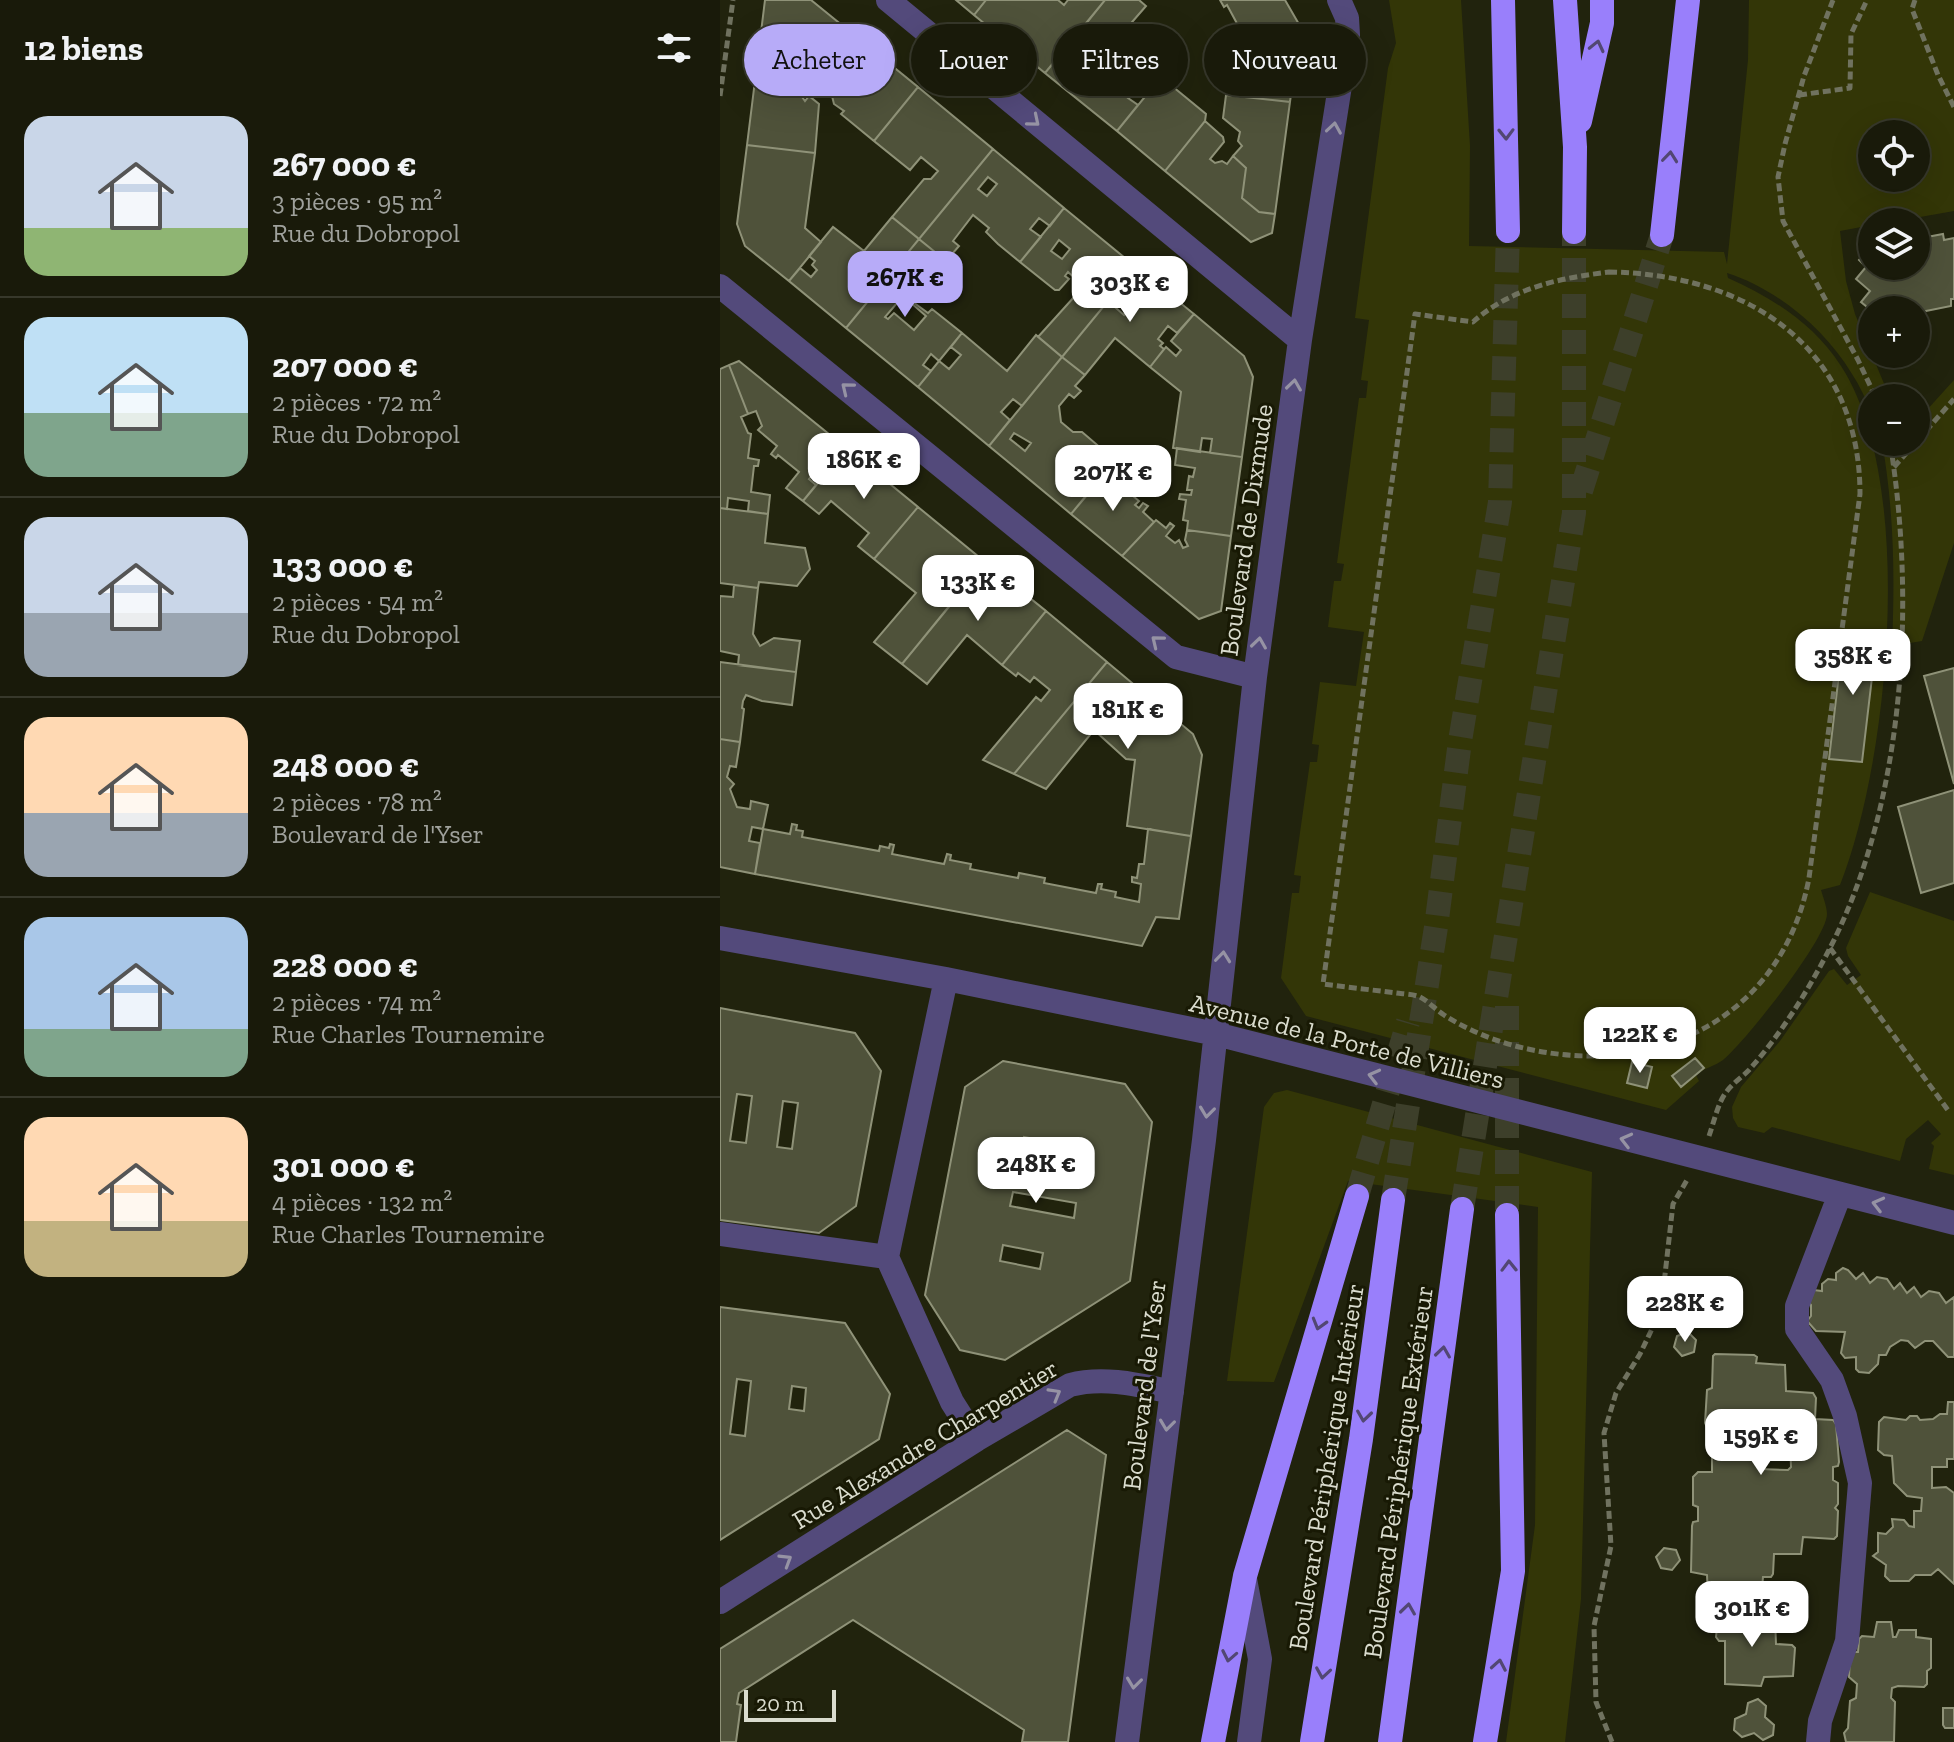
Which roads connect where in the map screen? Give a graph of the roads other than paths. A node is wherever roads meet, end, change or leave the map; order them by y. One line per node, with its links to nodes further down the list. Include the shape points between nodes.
1 (888, 0): 12 (street, one-way to 12)
2 (1339, 0): 12 (street, Boulevard de Dixmude, one-way to 2, via 1348,35)
3 (1503, 0): 8 (highway, one-way to 8)
4 (1565, 0): 7 (highway)
5 (1602, 0): 7 (highway, one-way to 5, via 1602,23)
6 (1688, 0): 10 (highway, one-way to 6)
7 (1575, 147): 9 (highway)
8 (1508, 231)
9 (1574, 232)
10 (1662, 235)
11 (720, 286): 13 (street, one-way to 11, via 1176,657)
12 (1300, 340): 13 (street, Boulevard de Dixmude, one-way to 12)
13 (1255, 677): 16 (street, Boulevard de Dixmude, one-way to 13)
14 (720, 938): 15 (street, Avenue de la Porte de Villiers)
15 (946, 979): 16 (street, Avenue de la Porte de Villiers); 24 (street)
16 (1216, 1034): 17 (street, Avenue de la Porte de Villiers, one-way to 16); 25 (street, Boulevard de l'Yser, one-way to 25)
17 (1840, 1194): 22 (street, Avenue de la Porte de Villiers, one-way to 17); 35 (street, via 1797,1306 1797,1329 1832,1380 1845,1416 1860,1483 1847,1641)
18 (1357, 1196): 27 (highway, one-way to 27)
19 (1393, 1200): 32 (highway, Boulevard Périphérique Intérieur, one-way to 32)
20 (1462, 1209): 33 (highway, Boulevard Périphérique Extérieur, one-way to 20)
21 (1507, 1215): 34 (highway, one-way to 21, via 1513,1571)
22 (1954, 1223)
23 (720, 1234): 24 (street)
24 (887, 1257): 26 (street, via 952,1402)
25 (1172, 1392): 26 (street, Rue Alexandre Charpentier, one-way to 25, via 1081,1382 1128,1382); 29 (street, Boulevard de l'Yser, one-way to 29)
26 (976, 1440): 28 (street, Rue Alexandre Charpentier, one-way to 26)
27 (1245, 1576): 30 (highway, one-way to 30); 31 (street, via 1260,1659)
28 (720, 1602)
29 (1127, 1742)
30 (1213, 1742)
31 (1249, 1742)
32 (1312, 1742)
33 (1390, 1742)
34 (1485, 1742)
35 (1818, 1742)

